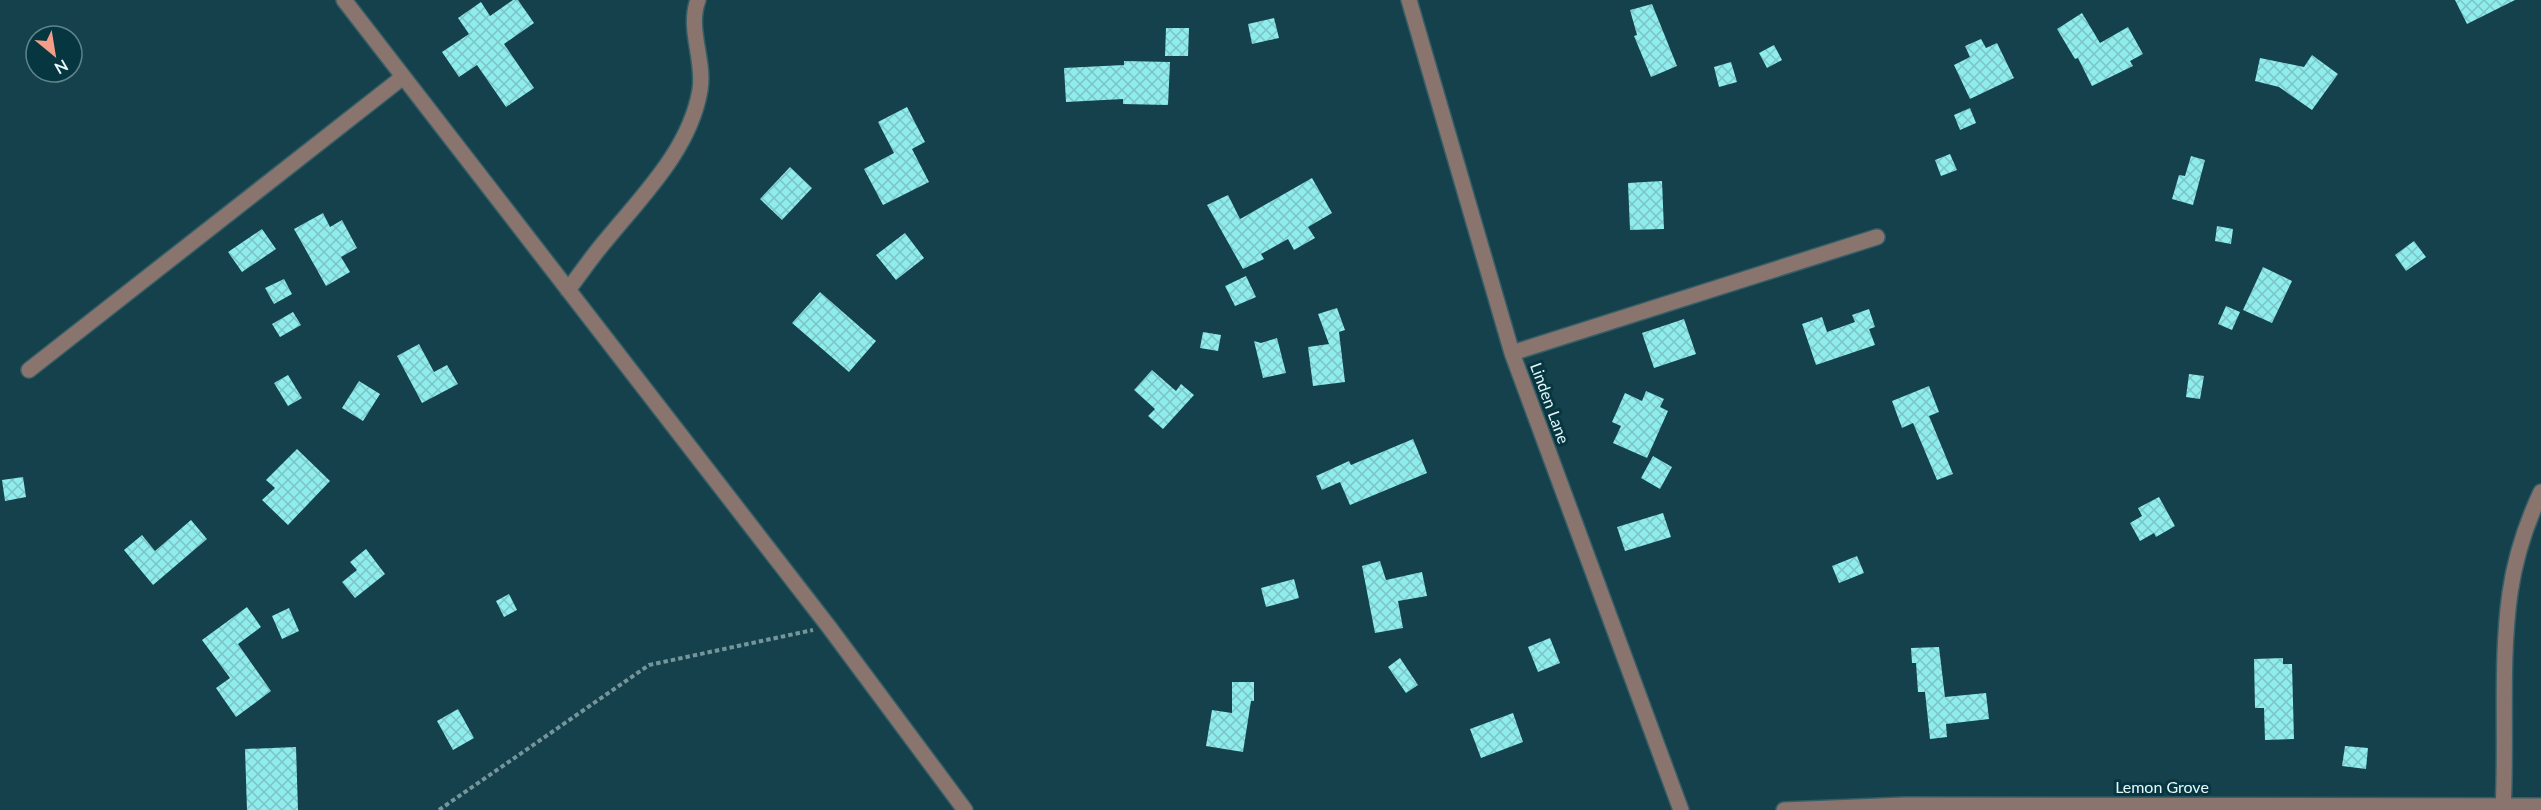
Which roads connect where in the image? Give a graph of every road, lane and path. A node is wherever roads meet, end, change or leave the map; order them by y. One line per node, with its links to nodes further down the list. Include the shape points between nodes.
1 (344, 0): 4 (street)
2 (698, 0): 6 (street, via 694,30 701,66 700,91 689,126 665,170)
3 (1409, 0): 7 (street, Linden Lane)
4 (403, 77): 6 (street); 8 (street)
5 (1877, 237): 7 (street)
6 (568, 290): 10 (street)
7 (1512, 353): 15 (street, Linden Lane)
8 (29, 370)
9 (2541, 492): 12 (street, via 2521,543 2510,592)
10 (829, 627): 13 (path, via 649,664); 14 (street)
11 (2541, 806): 12 (street, Lemon Grove)
12 (2503, 808): 17 (street, Lemon Grove, via 1904,805)
13 (439, 810)
14 (965, 810)
15 (1681, 810)
16 (1784, 810): 17 (street, Lemon Grove)
17 (1789, 810)

